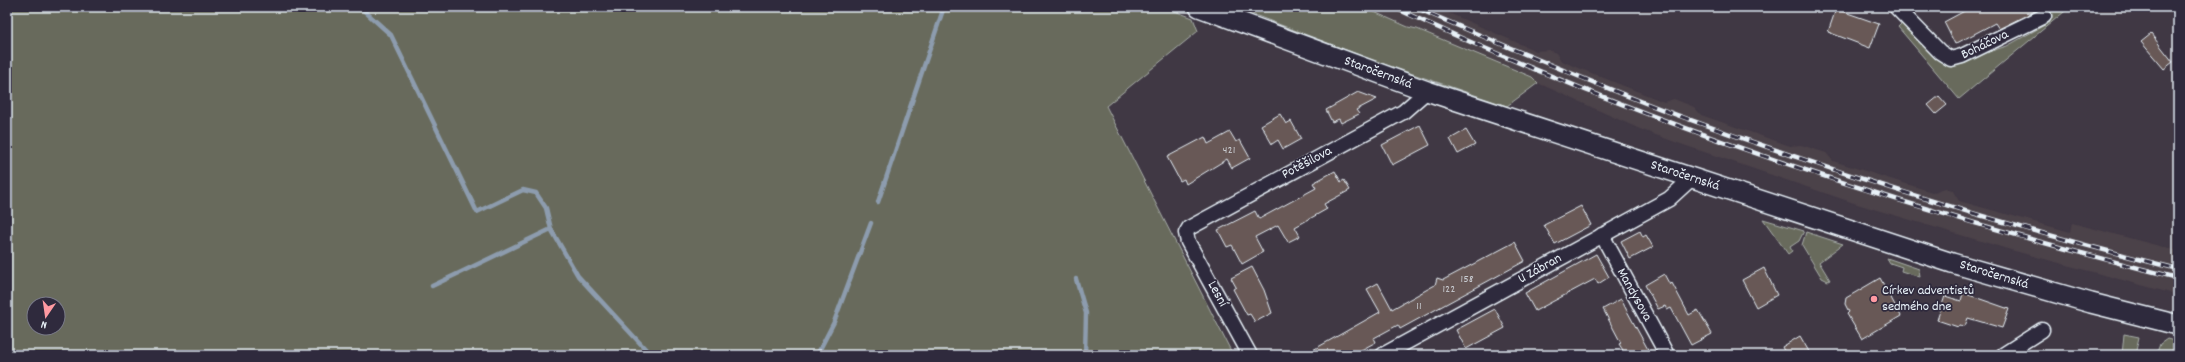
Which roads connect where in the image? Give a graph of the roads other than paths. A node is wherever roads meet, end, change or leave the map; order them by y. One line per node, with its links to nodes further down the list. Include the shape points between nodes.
1 (1199, 7): 4 (main road, Staročernská)
2 (1896, 7): 3 (street, Boháčova, via 1940,52 1951,59)
3 (2044, 16)
4 (1427, 91): 5 (main road, Staročernská); 6 (street, Potěšilova, via 1403,112 1192,225)
5 (1692, 178): 7 (street, U Zábran, via 1669,198); 8 (main road, Staročernská, via 2020,284)
6 (1186, 233): 10 (street, Lesní, via 1188,242)
7 (1602, 235): 11 (street, U Zábran); 12 (street, Mandysova)
8 (2178, 325)
9 (2042, 330): 13 (street)
10 (1250, 355)
11 (1383, 355)
12 (1667, 355)
13 (2003, 355)

